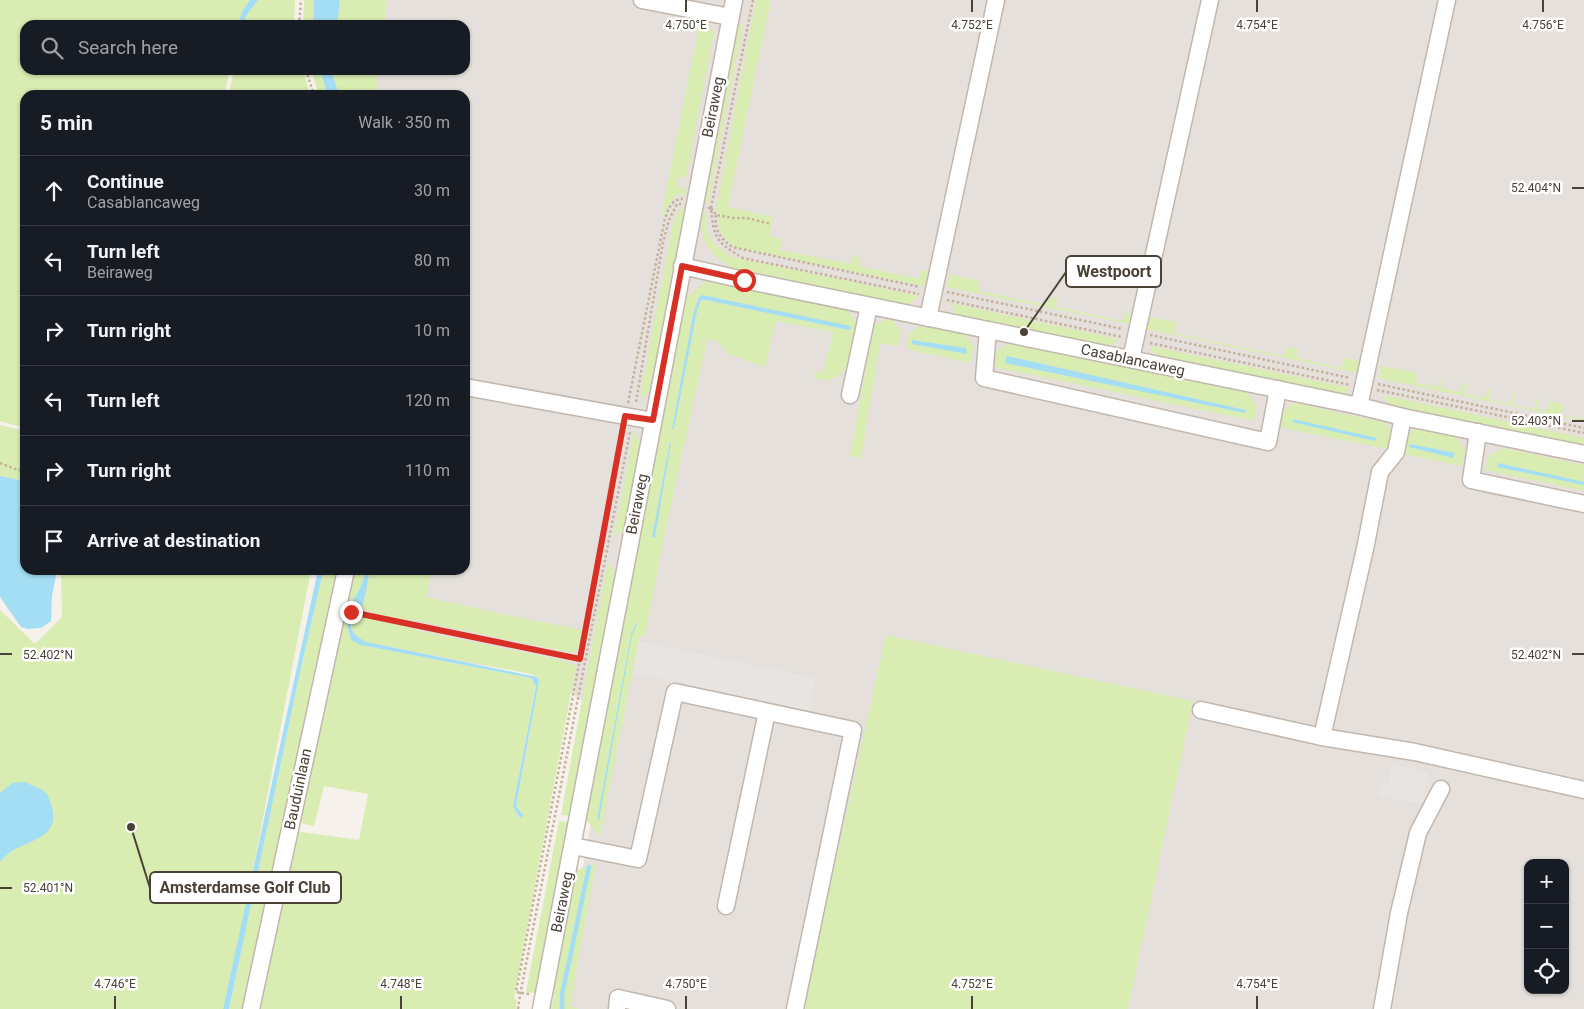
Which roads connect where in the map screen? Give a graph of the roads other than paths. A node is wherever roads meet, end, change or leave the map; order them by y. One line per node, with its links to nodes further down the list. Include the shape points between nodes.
1 (642, 0): 6 (street)
2 (734, 0): 6 (street, Beiraweg)
3 (996, 0): 9 (street)
4 (1210, 0): 11 (street)
5 (1447, 0): 15 (street)
6 (730, 17): 7 (street, Beiraweg)
7 (682, 266): 8 (street, Casablancaweg); 17 (street, Beiraweg)
8 (869, 306): 9 (street, Casablancaweg); 14 (street)
9 (928, 318): 10 (street, Casablancaweg)
10 (988, 330): 11 (street, Casablancaweg); 13 (street, via 984,378 1268,442)
11 (1132, 359): 13 (street, Casablancaweg)
12 (470, 388): 17 (street)
13 (1278, 389): 15 (street, Casablancaweg)
14 (850, 395)
15 (1359, 406): 16 (street, Casablancaweg)
16 (1402, 417): 18 (street, Casablancaweg); 24 (street, via 1396,452 1380,472)
17 (653, 420): 27 (street, Beiraweg)
18 (1478, 432): 19 (street, Casablancaweg); 20 (street, via 1471,480)
19 (1584, 454)
20 (1584, 504)
21 (345, 575): 30 (street, Bauduinlaan)
22 (1201, 710): 24 (street)
23 (767, 712): 27 (street, via 675,692 638,859); 28 (street); 33 (street, via 853,730)
24 (1322, 737): 26 (street, via 1415,752)
25 (1440, 789): 34 (street, via 1418,833 1399,913)
26 (1584, 790)
27 (573, 846): 29 (street, Beiraweg)
28 (726, 906)
29 (542, 1002)
30 (251, 1009)
31 (617, 1009): 32 (street, via 618,998)
32 (667, 1009)
33 (795, 1009)
34 (1382, 1009)

